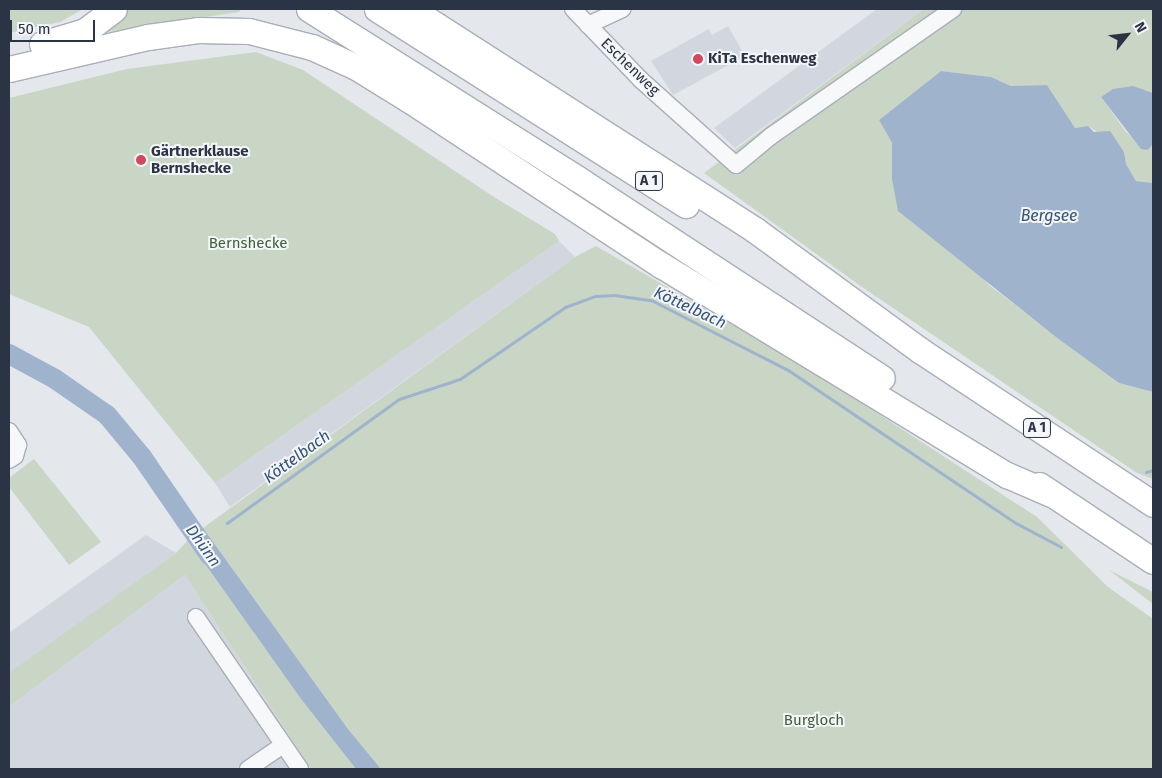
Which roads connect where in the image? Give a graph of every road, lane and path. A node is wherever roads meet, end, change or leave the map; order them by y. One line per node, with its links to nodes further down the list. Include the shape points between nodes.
1 (114, 9): 9 (highway, via 98,24 79,34)
2 (309, 9): 14 (highway, A 1, via 644,222 1013,465)
3 (377, 9): 11 (highway, A 1, via 865,322)
4 (411, 9): 11 (highway, via 548,94 754,230)
5 (573, 9): 8 (street, Eschenweg)
6 (623, 9): 8 (street)
7 (953, 9): 8 (street, Eschenweg, via 771,136 736,165 641,80)
8 (588, 25)
9 (9, 52)
10 (9, 69): 14 (highway, via 148,37 198,30 249,31 312,47 356,67 661,265 1007,475)
11 (921, 351): 15 (highway, A 1)
12 (9, 431): 13 (street, via 18,445)
13 (12, 458)
14 (1051, 494): 16 (highway, A 1)
15 (1153, 504)
16 (1153, 561)
17 (196, 618): 18 (street)
18 (283, 745): 19 (street); 20 (street)
19 (248, 769)
20 (300, 769)

